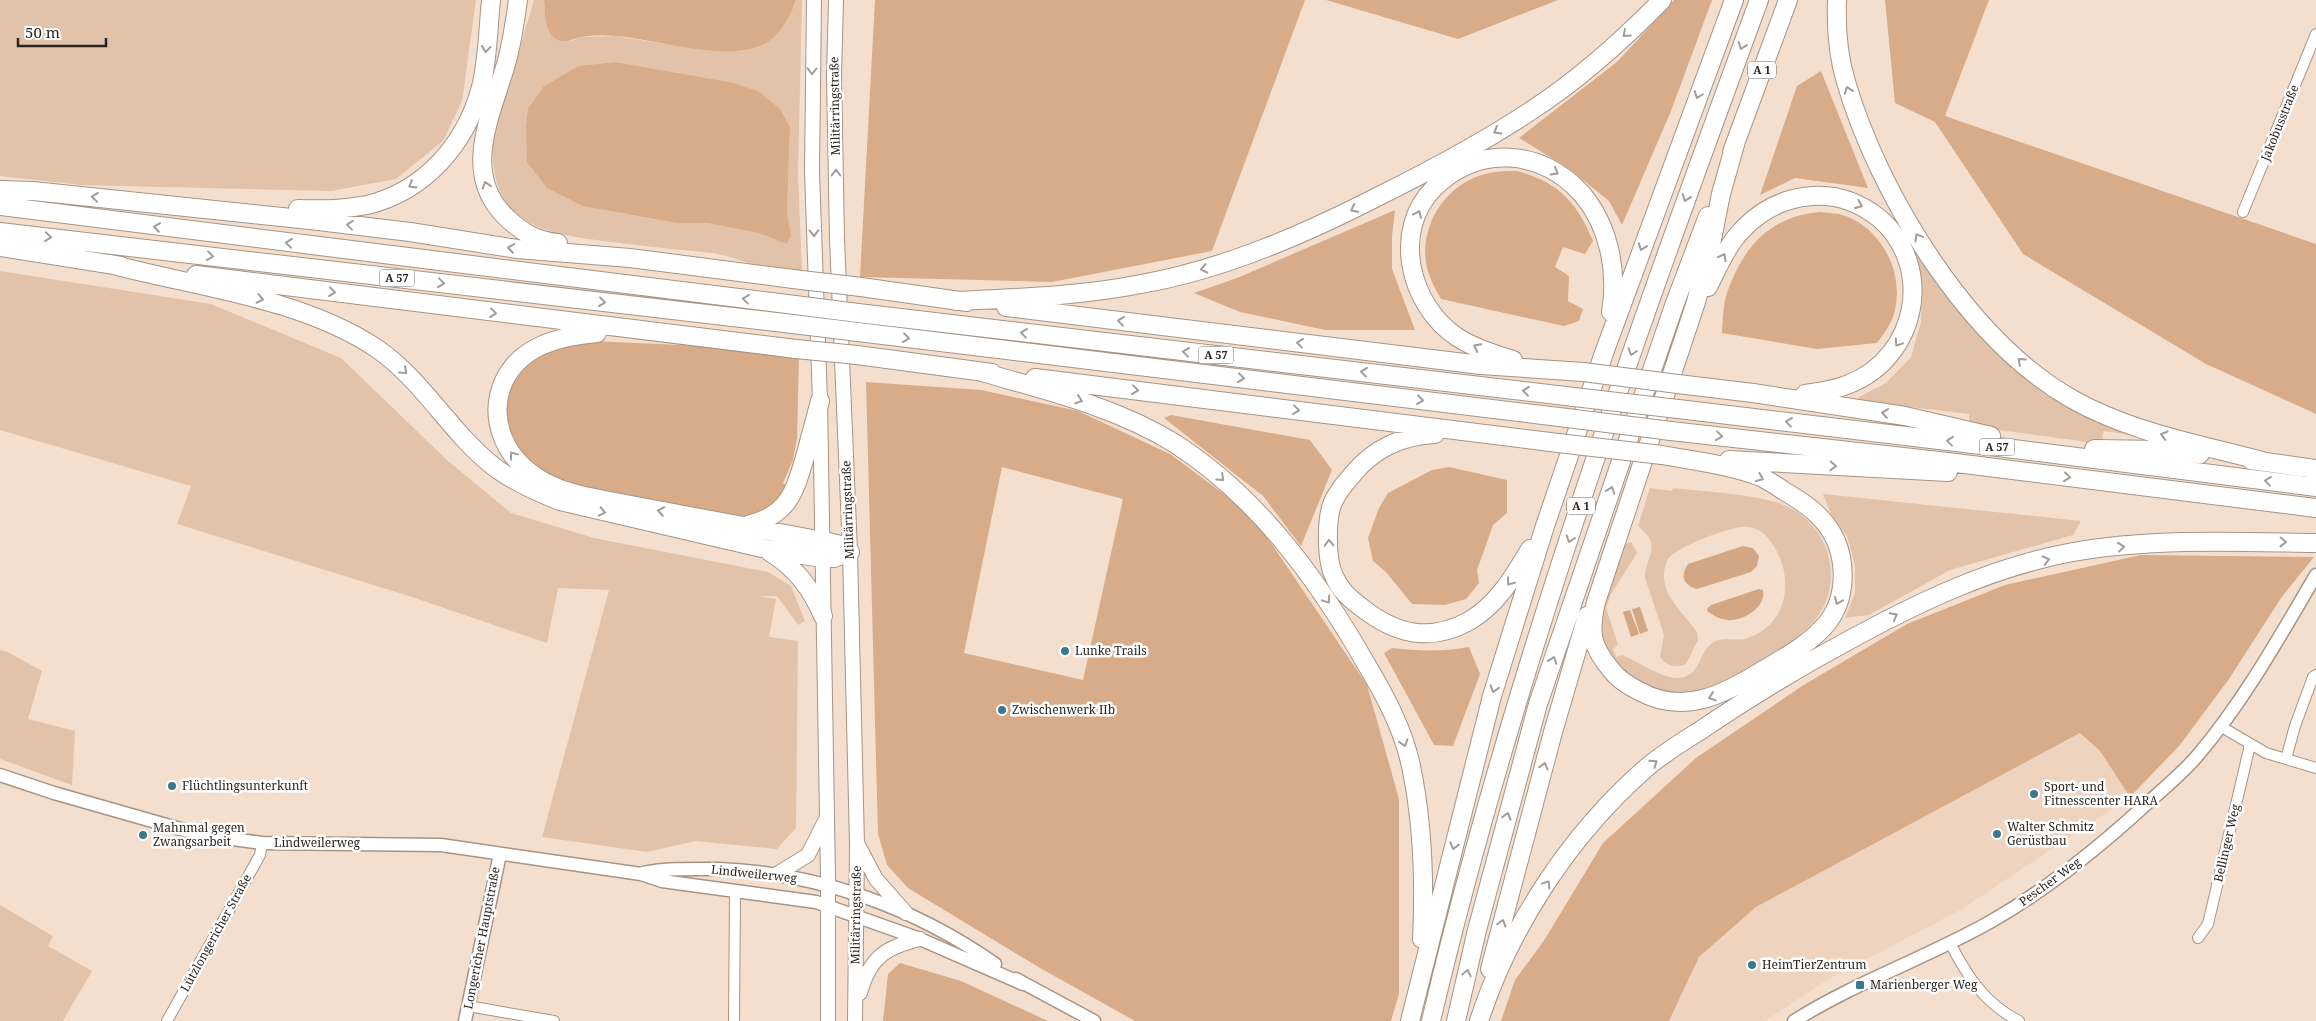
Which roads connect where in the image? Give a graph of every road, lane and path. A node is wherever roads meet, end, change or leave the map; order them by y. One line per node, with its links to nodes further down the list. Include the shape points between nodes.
1 (491, 0): 14 (highway, one-way to 14, via 484,70 473,110 458,141 427,175 389,198 356,206 313,210)
2 (518, 0): 18 (highway, one-way to 2, via 592,247 536,239 499,211 488,194 482,165 484,137 510,46)
3 (814, 0): 28 (main road, Militärringstraße, one-way to 28, via 812,172)
4 (836, 0): 42 (main road, Militärringstraße, one-way to 4, via 837,239)
5 (1662, 0): 21 (highway, one-way to 21, via 1579,75 1529,112 1427,172 1328,222 1217,266 1141,284 1061,296)
6 (1734, 0): 23 (highway, one-way to 23)
7 (1759, 0): 77 (highway, A 1, one-way to 77, via 1652,291 1517,698)
8 (1788, 0): 11 (highway, A 1)
9 (1837, 0): 31 (highway, one-way to 9, via 2171,438 2108,416 2071,399 1996,339 1941,274 1898,203 1866,138 1845,81 1836,30)
10 (2316, 34): 15 (street, Jakobusstraße)
11 (1736, 141): 24 (highway, via 1696,302); 78 (highway, A 1, one-way to 11, via 1538,704 1675,303)
12 (0, 190): 14 (highway, one-way to 12)
13 (0, 206): 20 (highway, A 57, one-way to 13, via 223,236)
14 (213, 209): 18 (highway, one-way to 14, via 518,249 410,232)
15 (2243, 212)
16 (0, 232): 33 (highway, A 57, one-way to 33, bridge)
17 (0, 247): 19 (highway)
18 (630, 258): 20 (highway); 21 (highway, bridge)
19 (110, 264): 22 (highway, one-way to 22); 40 (highway, one-way to 40, via 268,301 304,312 344,330 406,372 468,442 494,466 538,492 586,509)
20 (488, 266): 35 (highway, A 57, one-way to 20, bridge)
21 (956, 301): 25 (highway, one-way to 21, via 1481,365)
22 (630, 330): 26 (highway, bridge); 37 (highway, one-way to 22, via 561,489 524,468 502,439 496,415 498,399 508,374 527,354 553,340)
23 (1604, 353): 25 (highway, one-way to 23, via 1484,351 1457,337 1428,308 1412,270 1410,248 1413,227 1421,207 1434,188 1454,172 1476,162 1517,157 1539,163 1558,173 1588,202 1607,240 1614,282); 38 (highway)
24 (1674, 366): 27 (highway, one-way to 27, via 1727,250 1743,228 1766,209 1794,197 1818,195 1843,198 1868,209 1890,227 1910,264 1912,305 1902,340 1883,361 1850,384 1799,394); 34 (highway)
25 (1540, 368): 27 (highway, bridge)
26 (982, 372): 29 (highway, one-way to 29); 67 (highway, one-way to 67, via 1084,401 1173,442 1250,504 1317,586 1347,630 1384,696 1411,765 1422,829 1425,886)
27 (1752, 392): 31 (highway, one-way to 27, via 2160,450 2093,449 1991,436 1906,416)
28 (820, 401): 37 (highway, via 793,494 776,514 763,522); 41 (main road, Militärringstraße)
29 (1489, 434): 30 (highway, bridge); 38 (highway, one-way to 29, via 1516,574 1495,600 1470,620 1449,629 1426,633 1404,631 1380,622 1345,594 1333,575 1328,525 1332,504 1341,487 1363,461 1404,438 1427,434)
30 (1662, 455): 33 (highway, one-way to 33, via 1939,472); 34 (highway, one-way to 34, via 1764,478 1810,508 1826,524 1836,540 1841,559 1840,597 1829,620 1798,649 1735,688 1695,702 1672,703 1651,698 1616,676 1601,658 1591,624)
31 (2262, 461): 32 (highway)
32 (2316, 469)
33 (2019, 472): 36 (highway, A 57, one-way to 36)
34 (1638, 474): 79 (highway, one-way to 34, via 1553,732 1590,604)
35 (2316, 487)
36 (2316, 508)
37 (746, 526): 41 (highway)
38 (1545, 526): 67 (highway, one-way to 67, via 1492,696)
39 (2312, 542): 79 (highway, one-way to 39, via 1490,986 1542,890 1606,806 1647,767 1805,664 1909,608 1986,575 2072,552 2144,545)
40 (766, 549): 41 (highway); 44 (highway, via 800,576)
41 (822, 549): 42 (highway, via 834,558); 44 (main road, Militärringstraße)
42 (850, 552): 53 (main road, Militärringstraße)
43 (2316, 575): 46 (street, Pescher Weg)
44 (822, 616): 51 (main road, Militärringstraße)
45 (2316, 675): 48 (street, via 2295,726)
46 (2220, 726): 47 (street); 65 (street, Pescher Weg, via 2199,755 2109,838 2027,900)
47 (2250, 745): 48 (street); 63 (street, Bellinger Weg, via 2208,924)
48 (2286, 760): 49 (street)
49 (2316, 768)
50 (0, 775): 52 (street, Lindweilerweg, via 184,830)
51 (827, 816): 56 (main road, via 808,855); 57 (main road, Militärringstraße)
52 (262, 843): 54 (street, Lindweilerweg, via 420,844); 70 (street, Lützlongericher Straße, via 260,855)
53 (857, 845): 59 (main road, Militärringstraße); 61 (main road, via 876,879)
54 (500, 854): 55 (street, Lindweilerweg); 68 (street, Longericher Hauptstraße)
55 (641, 874): 56 (street, Lindweilerweg, via 697,869); 58 (street, Lindweilerweg, via 662,881)
56 (777, 874): 57 (street, Lindweilerweg)
57 (828, 885): 59 (street, Lindweilerweg); 60 (main road, Militärringstraße)
58 (735, 890): 60 (street, Lindweilerweg); 73 (street)
59 (856, 894): 61 (street, Lindweilerweg); 62 (main road, Militärringstraße)
60 (828, 906): 62 (street, Lindweilerweg); 74 (main road, Militärringstraße)
61 (906, 913): 66 (street, Lindweilerweg, via 971,947)
62 (856, 916): 64 (street, Lindweilerweg); 69 (main road, Militärringstraße)
63 (2198, 938)
64 (920, 939): 66 (street, Lindweilerweg); 69 (main road, via 888,949 876,958 864,978)
65 (1950, 943): 80 (street, Pescher Weg, via 1860,985); 81 (street, via 1983,996)
66 (1023, 984): 75 (street, Lindweilerweg)
67 (1415, 998): 76 (highway)
68 (468, 1006): 71 (street, Longericher Hauptstraße); 72 (street)
69 (855, 1016)
70 (167, 1021)
71 (465, 1021)
72 (554, 1021)
73 (734, 1021)
74 (828, 1021)
75 (1094, 1021)
76 (1410, 1021)
77 (1432, 1021)
78 (1456, 1021)
79 (1478, 1021)
80 (1794, 1021)
81 (2019, 1021)

